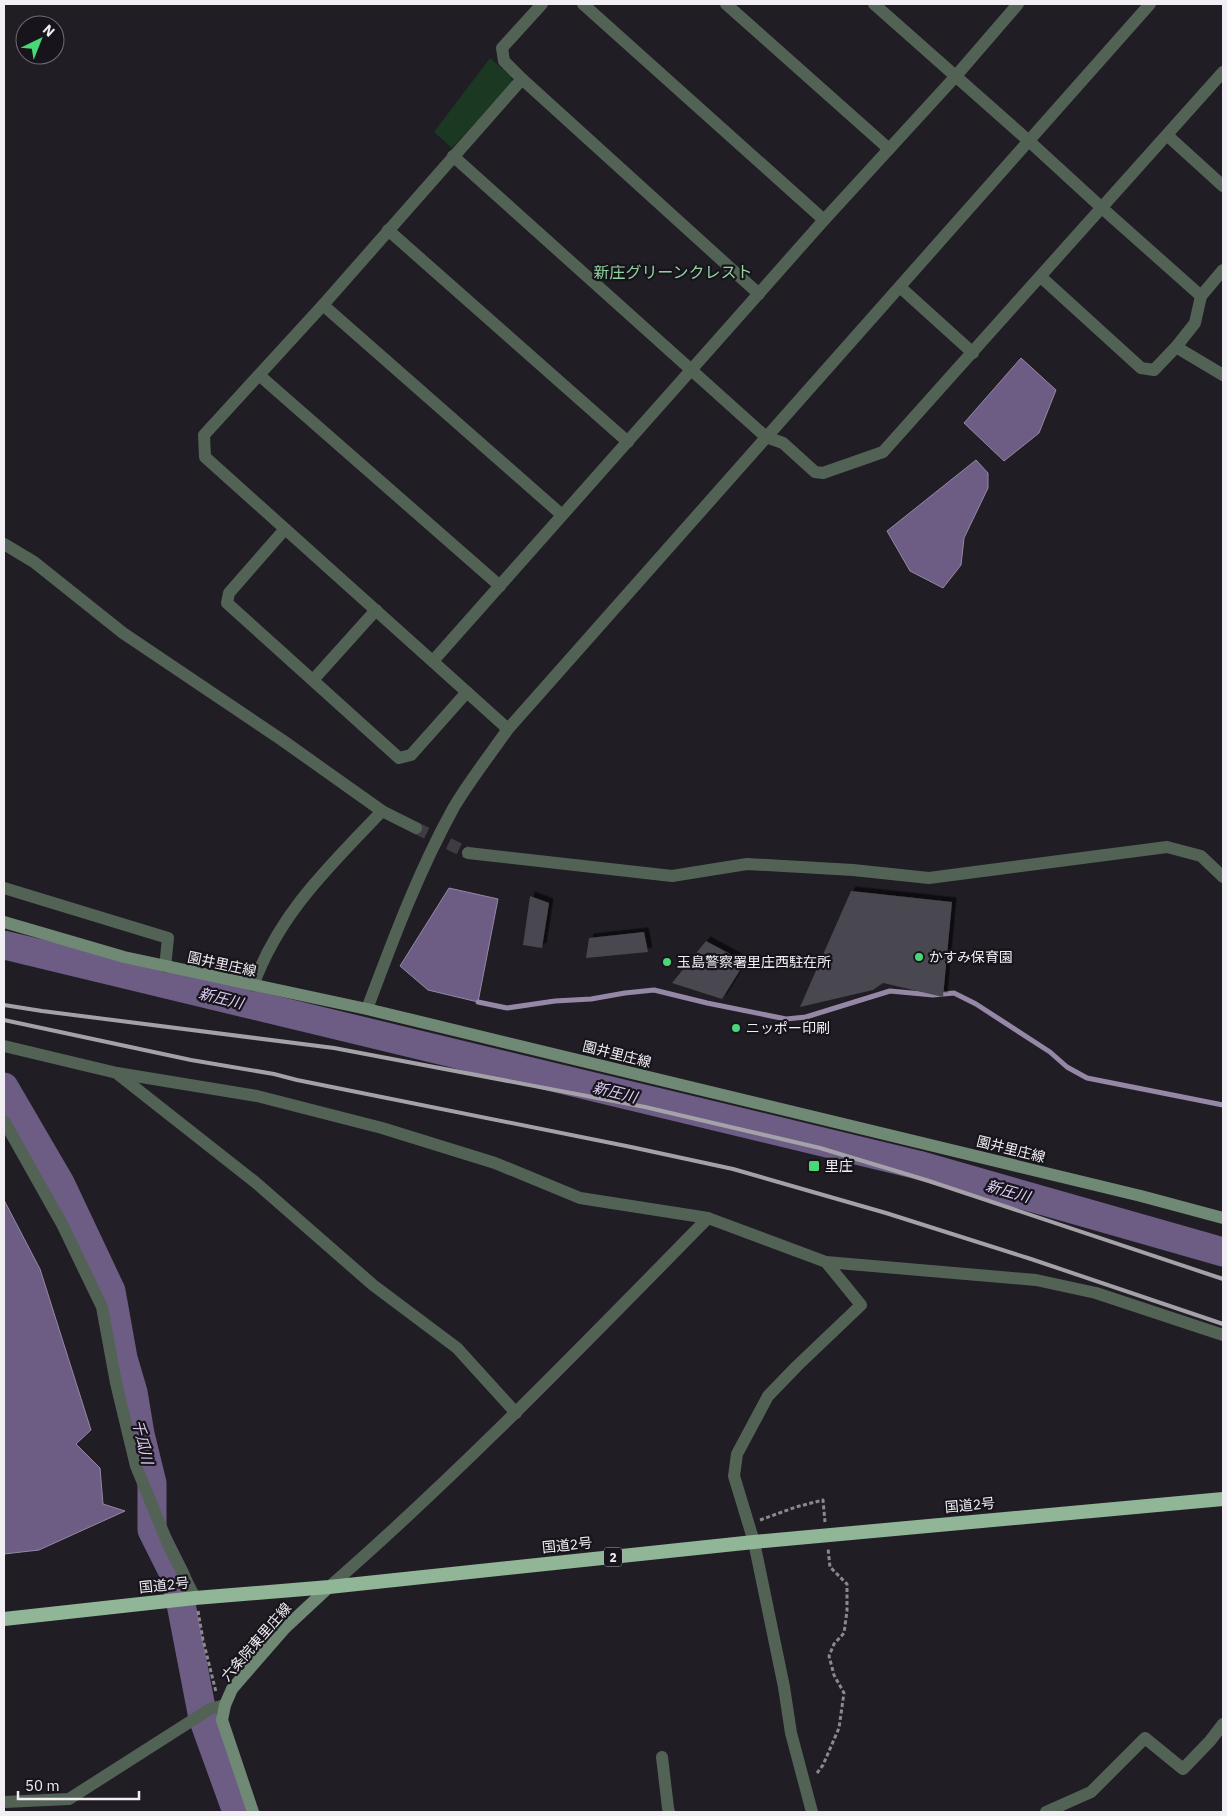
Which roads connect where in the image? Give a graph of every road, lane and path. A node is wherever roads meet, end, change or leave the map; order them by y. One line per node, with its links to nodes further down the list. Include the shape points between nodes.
1 (542, 4): 9 (street, via 502,48 504,61)
2 (583, 4): 16 (street)
3 (726, 4): 12 (street)
4 (874, 4): 8 (street)
5 (1150, 4): 11 (street)
6 (1015, 5): 8 (street)
7 (1223, 72): 10 (street)
8 (955, 76): 11 (street); 12 (street)
9 (522, 79): 13 (street); 21 (street)
10 (1168, 136): 14 (street); 15 (street)
11 (1030, 142): 15 (street); 20 (street)
12 (889, 149): 16 (street)
13 (453, 156): 17 (street); 26 (street)
14 (1223, 186)
15 (1102, 208): 19 (street); 22 (street)
16 (824, 220): 21 (street)
17 (388, 230): 23 (street); 30 (street)
18 (1223, 270): 22 (street)
19 (1040, 278): 24 (street, via 1141,368 1154,370); 25 (street)
20 (900, 287): 25 (street); 29 (street)
21 (759, 294): 26 (street)
22 (1201, 296): 24 (street, via 1196,323)
23 (323, 305): 28 (street); 31 (street)
24 (1176, 347): 27 (street)
25 (973, 353): 29 (street, via 883,452 823,473 815,472 783,443)
26 (692, 370): 29 (street); 30 (street)
27 (1223, 374)
28 (260, 375): 32 (street, via 204,435 204,457); 34 (street)
29 (766, 437): 39 (street)
30 (628, 442): 31 (street)
31 (562, 514): 34 (street)
32 (285, 529): 35 (street); 37 (street, via 229,593 227,603)
33 (4, 544): 40 (street, via 34,562 123,634)
34 (500, 586): 36 (street)
35 (376, 610): 36 (street); 37 (street)
36 (433, 661): 38 (street)
37 (313, 680): 38 (street, via 399,758 411,755)
38 (467, 692): 39 (street)
39 (508, 729): 48 (street, via 455,806 427,858)
40 (382, 811): 41 (street); 47 (street, via 290,913 262,962)
41 (416, 828)
42 (468, 853): 43 (street, via 672,876 747,864 929,878 1167,848 1201,856)
43 (1223, 877)
44 (4, 888): 46 (street, via 168,938)
45 (4, 922): 46 (main road, 園井里庄線)
46 (166, 967): 47 (main road, 園井里庄線)
47 (253, 986): 48 (main road, 園井里庄線)
48 (367, 1009): 53 (main road, 園井里庄線)
49 (4, 1046): 50 (street)
50 (117, 1073): 52 (street, via 257,1096 382,1128 495,1163 580,1198); 56 (street, via 255,1182 373,1284 457,1348)
51 (5, 1128): 63 (street, via 62,1224 102,1306 136,1466 168,1544)
52 (708, 1218): 54 (street); 56 (street)
53 (1223, 1218)
54 (826, 1262): 55 (street, via 1036,1280 1096,1293); 59 (street, via 861,1305 768,1396 737,1454 734,1476)
55 (1223, 1335)
56 (516, 1414): 62 (street)
57 (1223, 1499): 60 (highway, 国道2号 / 2)
58 (823, 1500): 59 (path)
59 (749, 1524): 60 (street)
60 (754, 1542): 62 (highway, 国道2号 / 2); 68 (street, via 791,1733)
61 (830, 1567): 68 (path, via 847,1584 844,1632 829,1656 834,1675 844,1693 839,1728 823,1765)
62 (329, 1587): 63 (highway, 国道2号 / 2); 65 (main road, 六条院東里庄線, via 284,1628 232,1690)
63 (196, 1598): 64 (highway, 国道2号 / 2); 65 (path, via 202,1640 216,1692)
64 (4, 1619)
65 (225, 1705): 69 (street, via 210,1709 69,1799); 70 (main road, via 222,1720)
66 (1223, 1724): 73 (street, via 1183,1770 1146,1738 1091,1792)
67 (662, 1757): 71 (street)
68 (806, 1788): 72 (street)
69 (4, 1802)
70 (254, 1812)
71 (670, 1812)
72 (812, 1812)
73 (1046, 1812)

